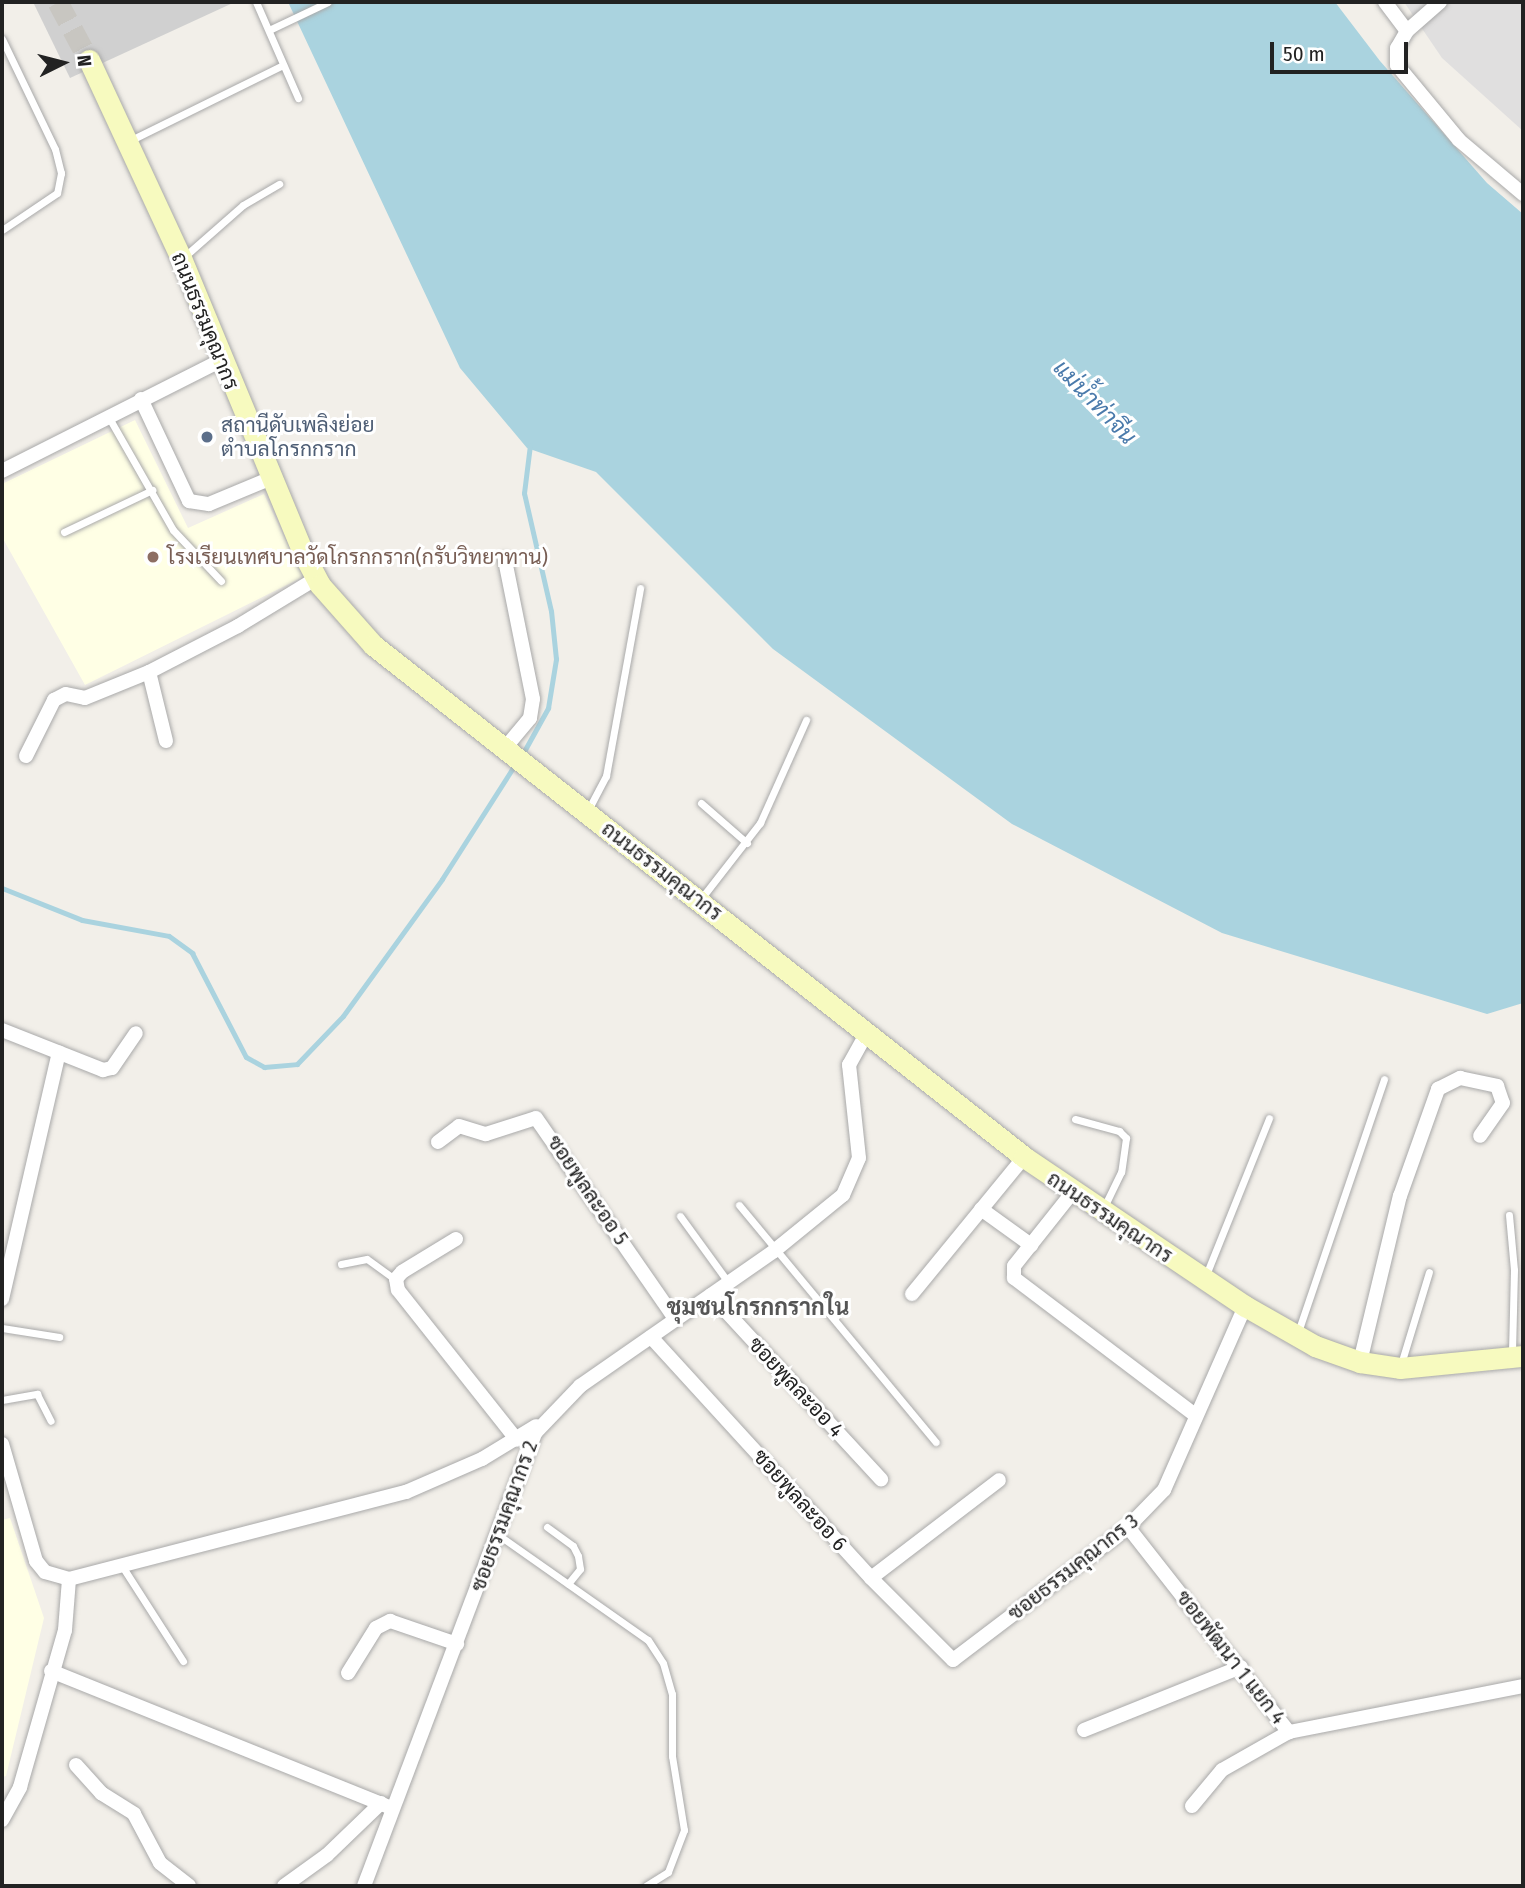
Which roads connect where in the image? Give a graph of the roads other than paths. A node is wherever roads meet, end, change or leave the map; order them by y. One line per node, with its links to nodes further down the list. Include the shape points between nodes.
1 (256, 2): 5 (lane)
2 (328, 2): 5 (lane)
3 (1385, 2): 6 (street)
4 (1440, 2): 6 (street)
5 (268, 30): 9 (lane)
6 (1407, 31): 13 (street, via 1397,48 1397,65 1459,140)
7 (2, 39): 14 (lane, via 55,149 61,173 57,193)
8 (89, 60): 11 (street, ถนนธรรมคุณากร)
9 (283, 65): 10 (lane); 11 (lane)
10 (298, 98)
11 (128, 142): 15 (street, ถนนธรรมคุณากร)
12 (279, 184): 15 (lane, via 243,205)
13 (1523, 194)
14 (2, 229)
15 (181, 258): 16 (street, ถนนธรรมคุณากร)
16 (220, 361): 17 (street); 20 (street, ถนนธรรมคุณากร)
17 (141, 400): 18 (street); 20 (street, via 189,500 209,504)
18 (107, 416): 19 (street); 21 (lane)
19 (2, 471)
20 (269, 479): 24 (street, ถนนธรรมคุณากร)
21 (152, 490): 22 (lane); 25 (lane, via 173,530)
22 (64, 532)
23 (505, 560): 30 (street, via 533,699 523,731)
24 (317, 578): 27 (street); 30 (street, ถนนธรรมคุณากร, via 373,645)
25 (221, 581)
26 (640, 588): 33 (lane, via 606,776)
27 (149, 672): 29 (street); 31 (street, via 85,698 66,694 54,699)
28 (806, 720): 34 (lane)
29 (166, 741)
30 (508, 751): 33 (street, ถนนธรรมคุณากร)
31 (26, 756)
32 (701, 803): 34 (lane)
33 (587, 812): 35 (street, ถนนธรรมคุณากร)
34 (747, 843): 35 (lane)
35 (700, 900): 38 (street, ถนนธรรมคุณากร)
36 (2, 1030): 39 (street)
37 (136, 1033): 39 (street, via 112,1068 96,1068)
38 (865, 1036): 45 (street, ถนนธรรมคุณากร); 54 (street, ซอยธรรมคุณากร 2, via 849,1065 858,1139 856,1172 833,1206)
39 (59, 1052): 62 (street)
40 (1384, 1079): 66 (lane)
41 (1269, 1118): 58 (lane)
42 (1075, 1119): 49 (lane, via 1119,1131 1126,1138 1121,1172)
43 (1480, 1136): 70 (street, via 1503,1103 1497,1086 1460,1078 1438,1089 1400,1196)
44 (438, 1142): 64 (street, ซอยพูลละออ 5, via 459,1126 486,1135 536,1118)
45 (1024, 1157): 46 (street, ถนนธรรมคุณากร); 48 (street)
46 (1072, 1193): 49 (street, ถนนธรรมคุณากร); 53 (street)
47 (739, 1205): 54 (lane)
48 (981, 1209): 53 (street); 60 (street)
49 (1102, 1213): 58 (street, ถนนธรรมคุณากร)
50 (1509, 1215): 69 (lane)
51 (680, 1216): 59 (lane)
52 (456, 1239): 57 (street)
53 (1031, 1245): 74 (street, via 1014,1266 1014,1278)
54 (774, 1251): 59 (street, ซอยธรรมคุณากร 2); 77 (lane)
55 (341, 1264): 57 (lane, via 367,1259)
56 (1429, 1272): 71 (lane)
57 (396, 1279): 76 (street, via 416,1315)
58 (1204, 1279): 63 (street, ถนนธรรมคุณากร)
59 (729, 1283): 61 (street, ซอยธรรมคุณากร 2)
60 (912, 1294)
61 (711, 1295): 64 (street, ซอยธรรมคุณากร 2); 79 (street, ซอยพูลละออ 4)
62 (2, 1299)
63 (1245, 1306): 66 (street, ถนนธรรมคุณากร); 74 (street, ซอยธรรมคุณากร 3)
64 (675, 1319): 68 (street, ซอยธรรมคุณากร 2)
65 (2, 1328): 67 (lane)
66 (1297, 1336): 70 (street, ถนนธรรมคุณากร)
67 (59, 1337)
68 (651, 1337): 73 (street, ซอยธรรมคุณากร 2, via 580,1386); 85 (street, ซอยพูลละออ 6)
69 (1518, 1357): 71 (street, ถนนธรรมคุณากร)
70 (1360, 1362): 71 (street, ถนนธรรมคุณากร)
71 (1399, 1368)
72 (2, 1400): 75 (lane, via 37,1394)
73 (551, 1414): 76 (street); 83 (street, ซอยธรรมคุณากร 2, via 526,1449)
74 (1194, 1414): 82 (street, ซอยธรรมคุณากร 3, via 1164,1490)
75 (51, 1421)
76 (517, 1440): 84 (street, via 440,1480 406,1492)
77 (936, 1442)
78 (2, 1444): 86 (street, via 36,1561 45,1572)
79 (881, 1479)
80 (999, 1480): 85 (street)
81 (547, 1527): 87 (lane, via 579,1556 580,1569)
82 (1128, 1527): 89 (street, ซอยธรรมคุณากร 3); 91 (street, ซอยพัฒนา 1 แยก 4)
83 (496, 1534): 87 (lane); 88 (street, ซอยธรรมคุณากร 2)
84 (122, 1566): 86 (street); 90 (lane)
85 (871, 1578): 89 (street, ซอยพูลละออ 6)
86 (69, 1579): 92 (street, via 65,1630)
87 (568, 1584): 104 (lane, via 648,1640 663,1663 672,1694 672,1756 684,1830 668,1872)
88 (457, 1644): 93 (street, via 390,1621 376,1628); 98 (street, ซอยธรรมคุณากร 2)
89 (953, 1660)
90 (183, 1661)
91 (1241, 1667): 95 (street); 96 (street, ซอยพัฒนา 1 แยก 4)
92 (51, 1671): 98 (street); 100 (street, via 20,1787)
93 (348, 1674)
94 (1523, 1686): 96 (street, ซอยพัฒนา 1 แยก 4)
95 (1084, 1730)
96 (1289, 1732): 99 (street, via 1222,1770)
97 (76, 1765): 101 (street, via 101,1793 134,1814 160,1863)
98 (387, 1806): 102 (street); 103 (street, ซอยธรรมคุณากร 2)
99 (1192, 1806)
100 (2, 1820)
101 (189, 1886)
102 (284, 1886)
103 (364, 1886)
104 (646, 1886)

